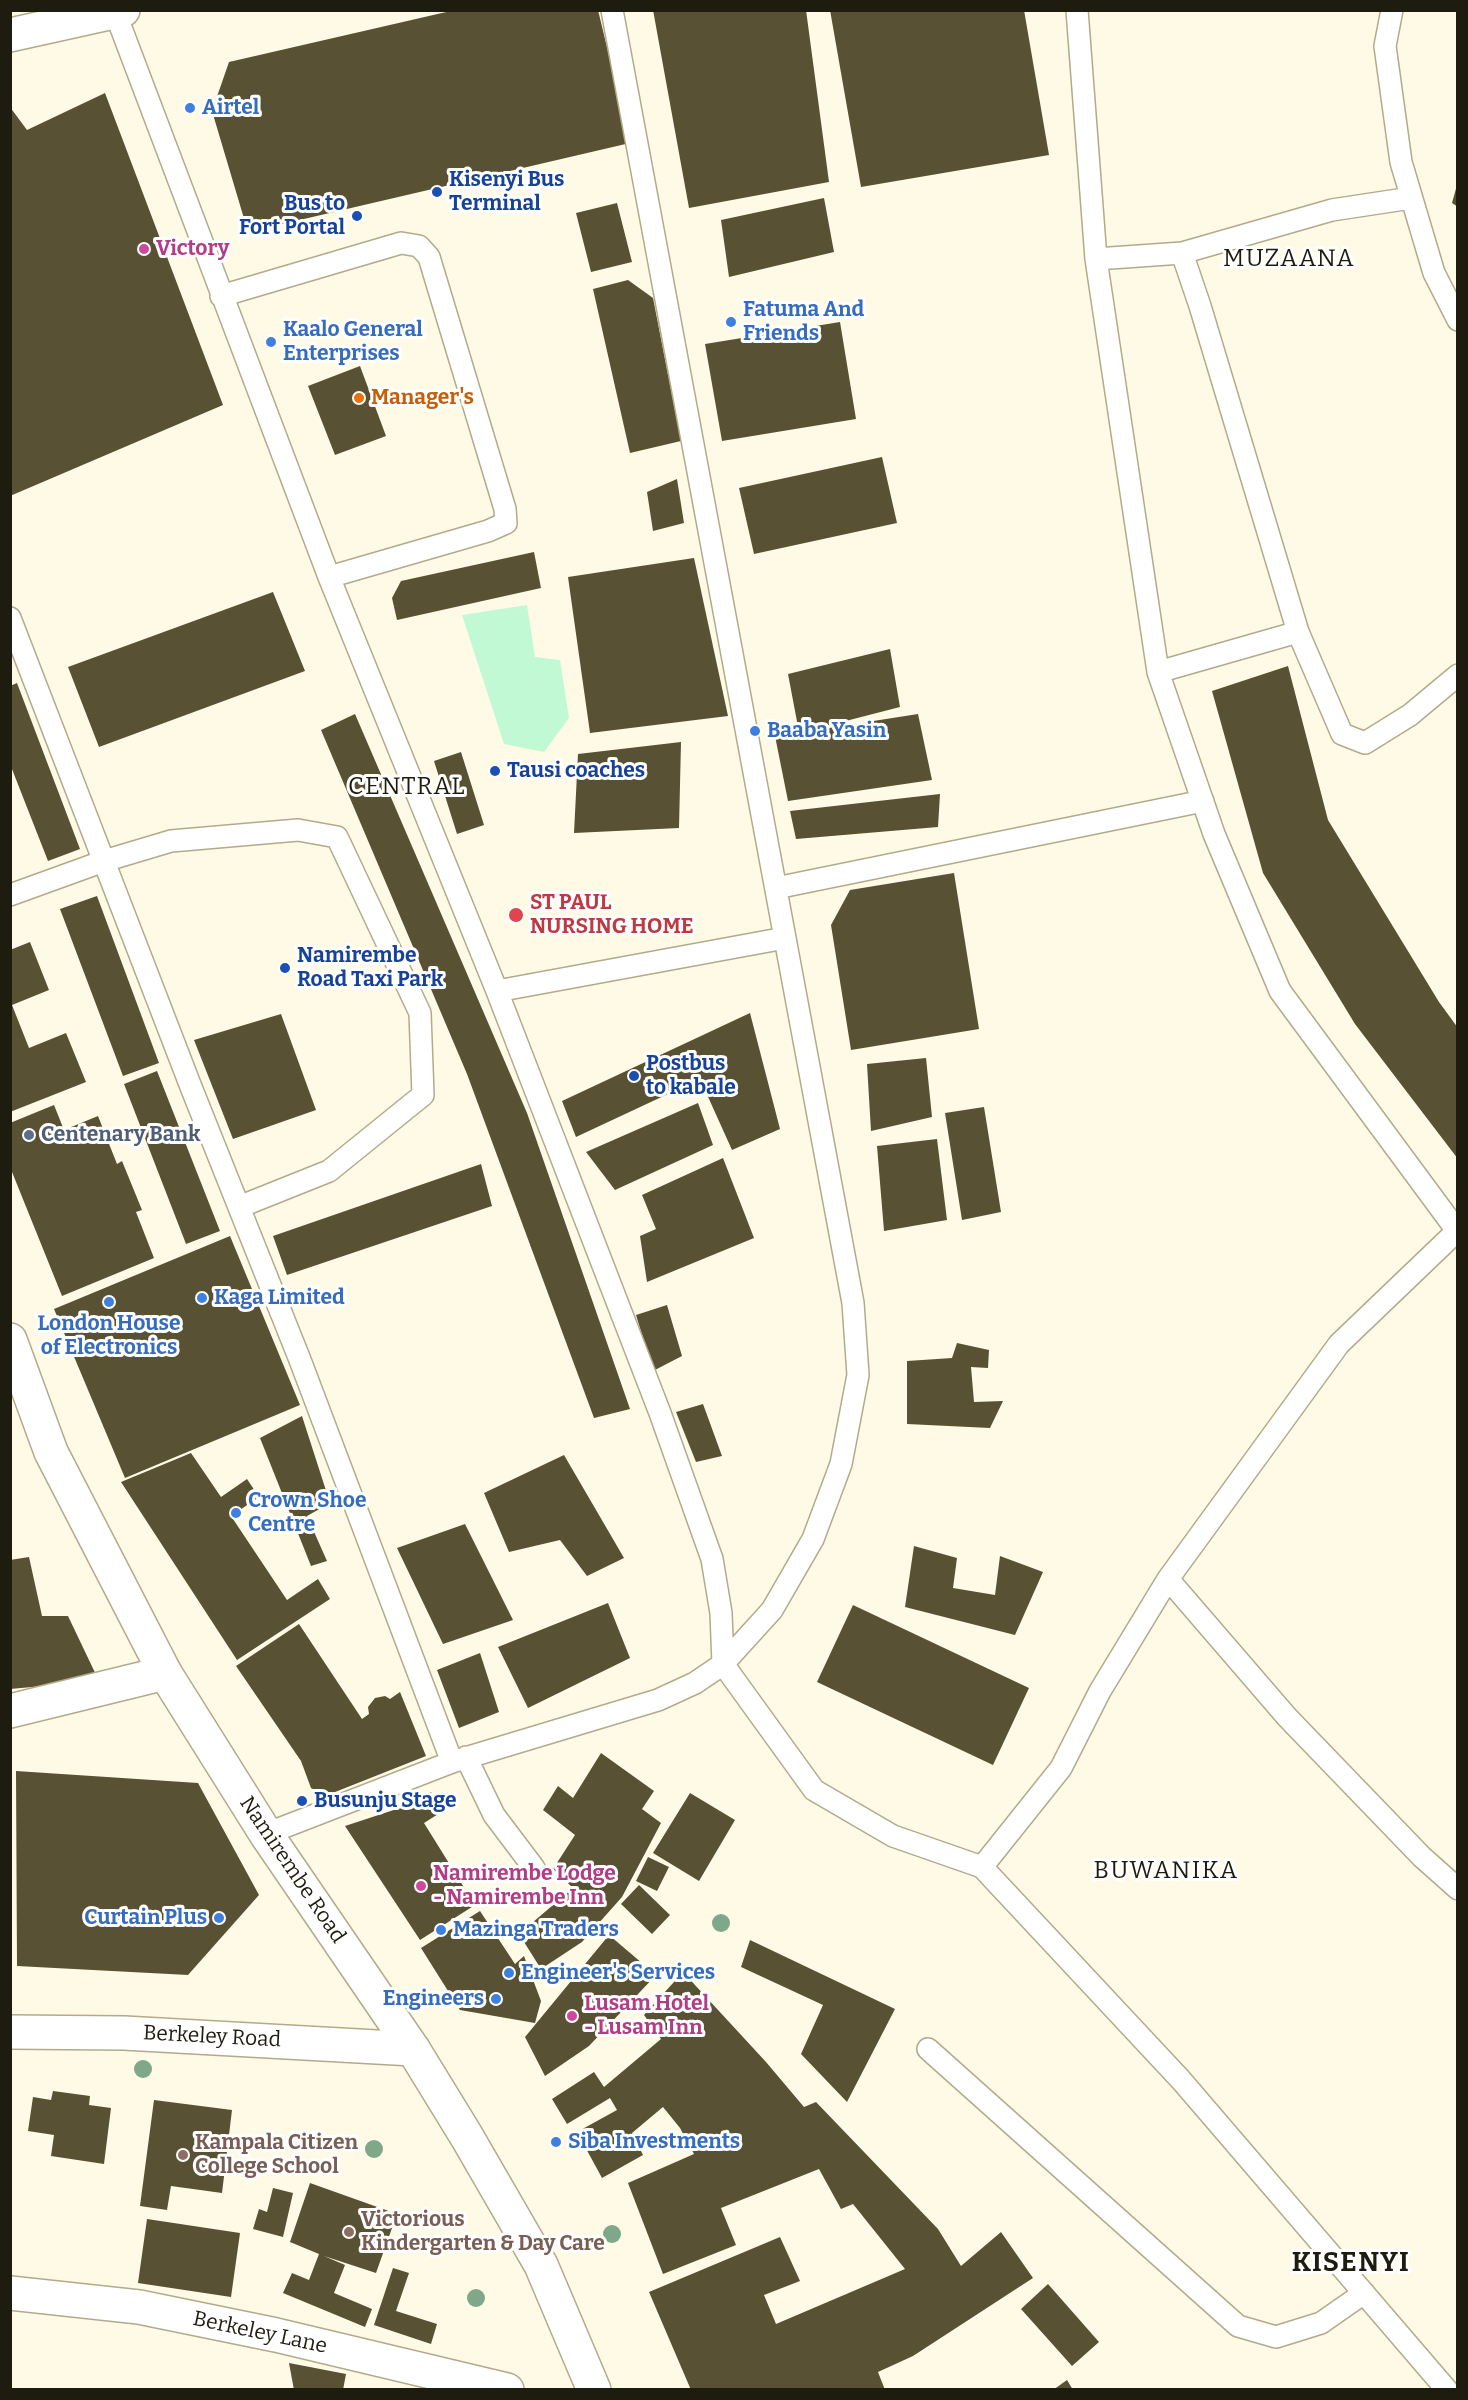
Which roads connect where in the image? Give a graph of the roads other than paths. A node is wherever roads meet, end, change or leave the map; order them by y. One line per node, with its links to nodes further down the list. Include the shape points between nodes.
1 (612, 10): 18 (lane)
2 (1077, 10): 8 (lane)
3 (1392, 10): 6 (lane, via 1385,46 1401,162)
4 (119, 11): 5 (main road); 9 (lane)
5 (10, 35)
6 (1412, 198): 7 (lane, via 1332,210); 10 (lane, via 1434,273)
7 (1182, 254): 8 (lane); 13 (lane)
8 (1096, 259): 14 (lane)
9 (221, 296): 11 (lane); 11 (lane, via 401,243 419,246 429,257 506,509 506,523)
10 (1458, 320)
11 (329, 577): 21 (lane)
12 (10, 618): 17 (lane)
13 (1298, 632): 14 (lane); 15 (lane, via 1342,734 1365,743 1410,715)
14 (1158, 672): 16 (lane)
15 (1458, 675)
16 (1203, 801): 18 (lane); 23 (lane, via 1280,991)
17 (104, 861): 19 (lane); 22 (lane); 22 (lane, via 171,841 298,830 337,837 420,1013 423,1095 329,1171)
18 (776, 888): 20 (lane)
19 (10, 895)
20 (785, 938): 21 (lane); 26 (lane, via 853,1303 858,1375 841,1464 813,1539 772,1610)
21 (497, 991): 26 (lane, via 660,1413 712,1559 721,1613)
22 (239, 1207): 29 (lane)
23 (1457, 1231): 25 (lane, via 1339,1344)
24 (10, 1340): 27 (main road, Namirembe Road, via 51,1452)
25 (1168, 1579): 31 (lane, via 1100,1691 1061,1768); 33 (lane, via 1287,1717)
26 (723, 1664): 29 (lane, via 695,1683 658,1700); 31 (lane, via 814,1790 894,1836)
27 (165, 1673): 28 (main road); 30 (main road, Namirembe Road)
28 (10, 1711)
29 (459, 1760): 30 (lane); 32 (lane)
30 (266, 1834): 35 (main road, Namirembe Road)
31 (982, 1867): 38 (lane, via 1181,2080)
32 (534, 1868)
33 (1458, 1889)
34 (10, 2032): 35 (main road, Berkeley Road, via 124,2033)
35 (413, 2049): 40 (main road, Namirembe Road, via 541,2265)
36 (928, 2049): 38 (lane, via 1238,2326 1275,2337 1321,2323)
37 (10, 2293): 39 (main road, Berkeley Lane, via 139,2307)
38 (1364, 2293): 41 (lane)
39 (504, 2389)
40 (594, 2390)
41 (1447, 2390)

